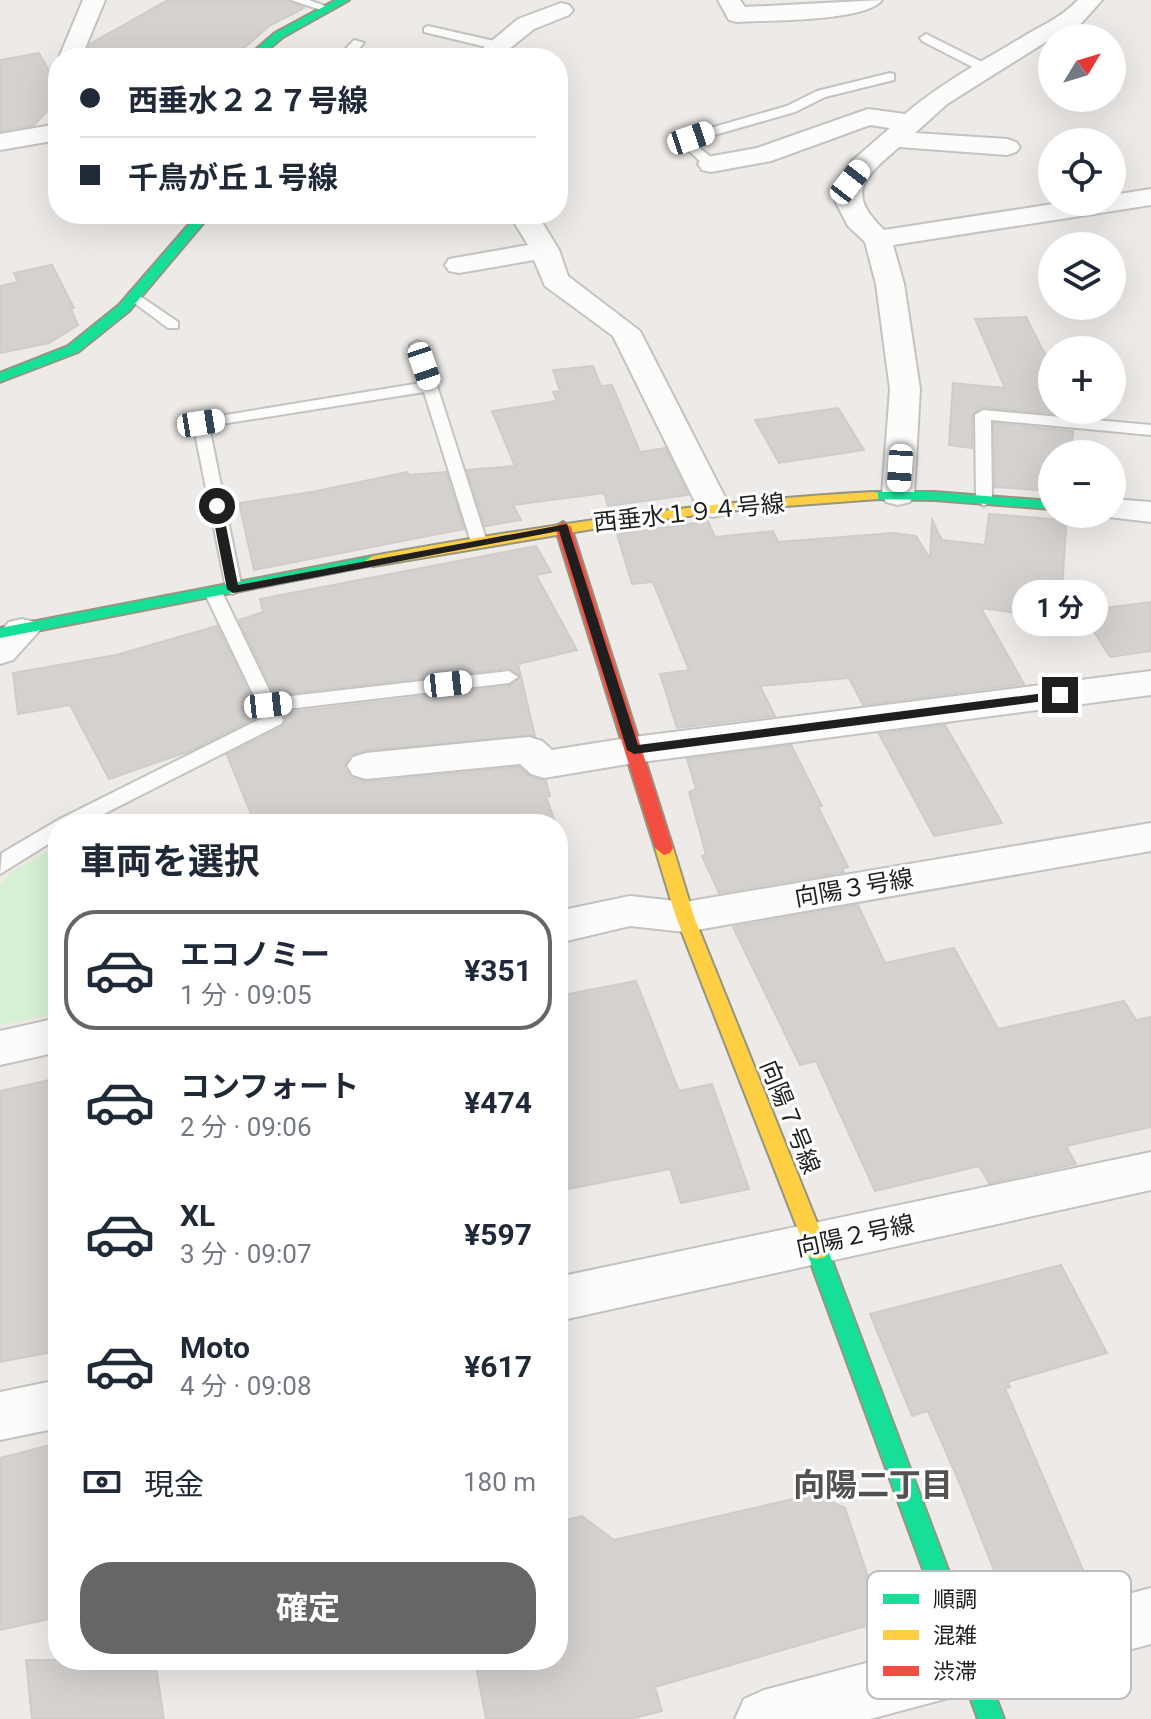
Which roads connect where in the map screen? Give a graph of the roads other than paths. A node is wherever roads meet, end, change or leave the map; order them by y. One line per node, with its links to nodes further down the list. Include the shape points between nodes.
1 (94, 0): 12 (street)
2 (297, 0): 7 (lane)
3 (356, 0): 7 (street)
4 (729, 0): 6 (street, via 737,15 851,7)
5 (1091, 0): 17 (street, via 1070,22)
6 (868, 1)
7 (336, 4): 13 (street)
8 (552, 5): 16 (street)
9 (428, 30): 15 (lane)
10 (926, 38): 17 (lane)
11 (358, 43): 14 (lane)
12 (73, 48)
13 (263, 48)
14 (353, 48)
15 (480, 48)
16 (496, 48)
17 (982, 67): 19 (street)
18 (890, 77): 23 (lane, via 691,138 691,147)
19 (902, 131): 22 (street); 23 (street, via 868,117 771,161); 27 (street, via 850,182 848,201)
20 (48, 134): 21 (street)
21 (0, 142)
22 (1007, 147)
23 (711, 164)
24 (1151, 197): 27 (street)
25 (196, 224): 30 (street)
26 (529, 224): 28 (street)
27 (878, 239): 36 (street, via 905,389)
28 (545, 250): 29 (street); 39 (street, via 555,280 625,331)
29 (459, 265)
30 (134, 296): 31 (lane); 33 (street, via 73,349)
31 (173, 325)
32 (417, 345): 34 (lane)
33 (0, 378)
34 (431, 386): 43 (lane); 44 (lane, via 201,423)
35 (1151, 430): 37 (lane, via 983,415)
36 (898, 495): 37 (street, 西垂水１９４号線); 39 (street, 西垂水１９４号線)
37 (984, 501): 38 (street, 西垂水１９４号線)
38 (1038, 504)
39 (713, 507): 42 (street, 西垂水１９４号線)
40 (1126, 510): 41 (street)
41 (1151, 512)
42 (563, 527): 43 (street, 西垂水１９４号線); 49 (street, 向陽７号線)
43 (479, 542): 44 (street, 西垂水１９４号線)
44 (224, 592): 45 (street, 西垂水１９４号線); 48 (lane)
45 (7, 638)
46 (509, 677): 48 (lane)
47 (1151, 683): 49 (street)
48 (271, 712): 51 (lane)
49 (634, 750): 50 (street, via 544,765 529,750); 55 (street, 向陽７号線)
50 (366, 766)
51 (85, 814)
52 (48, 835): 54 (lane)
53 (1151, 837): 55 (street, 向陽３号線)
54 (0, 867)
55 (685, 917): 56 (street, 向陽３号線, via 630,911); 60 (street, 向陽７号線)
56 (568, 925)
57 (48, 1037): 58 (street)
58 (0, 1048)
59 (1151, 1171): 60 (street, 向陽２号線)
60 (815, 1245): 61 (street, 向陽２号線); 64 (street, 向陽７号線)
61 (568, 1297)
62 (48, 1406): 63 (street)
63 (0, 1416)
64 (936, 1571)
65 (1151, 1616): 66 (street)
66 (1131, 1621)
67 (867, 1692): 69 (street)
68 (983, 1699): 70 (street, 向陽７号線)
69 (764, 1719)
70 (991, 1719)

